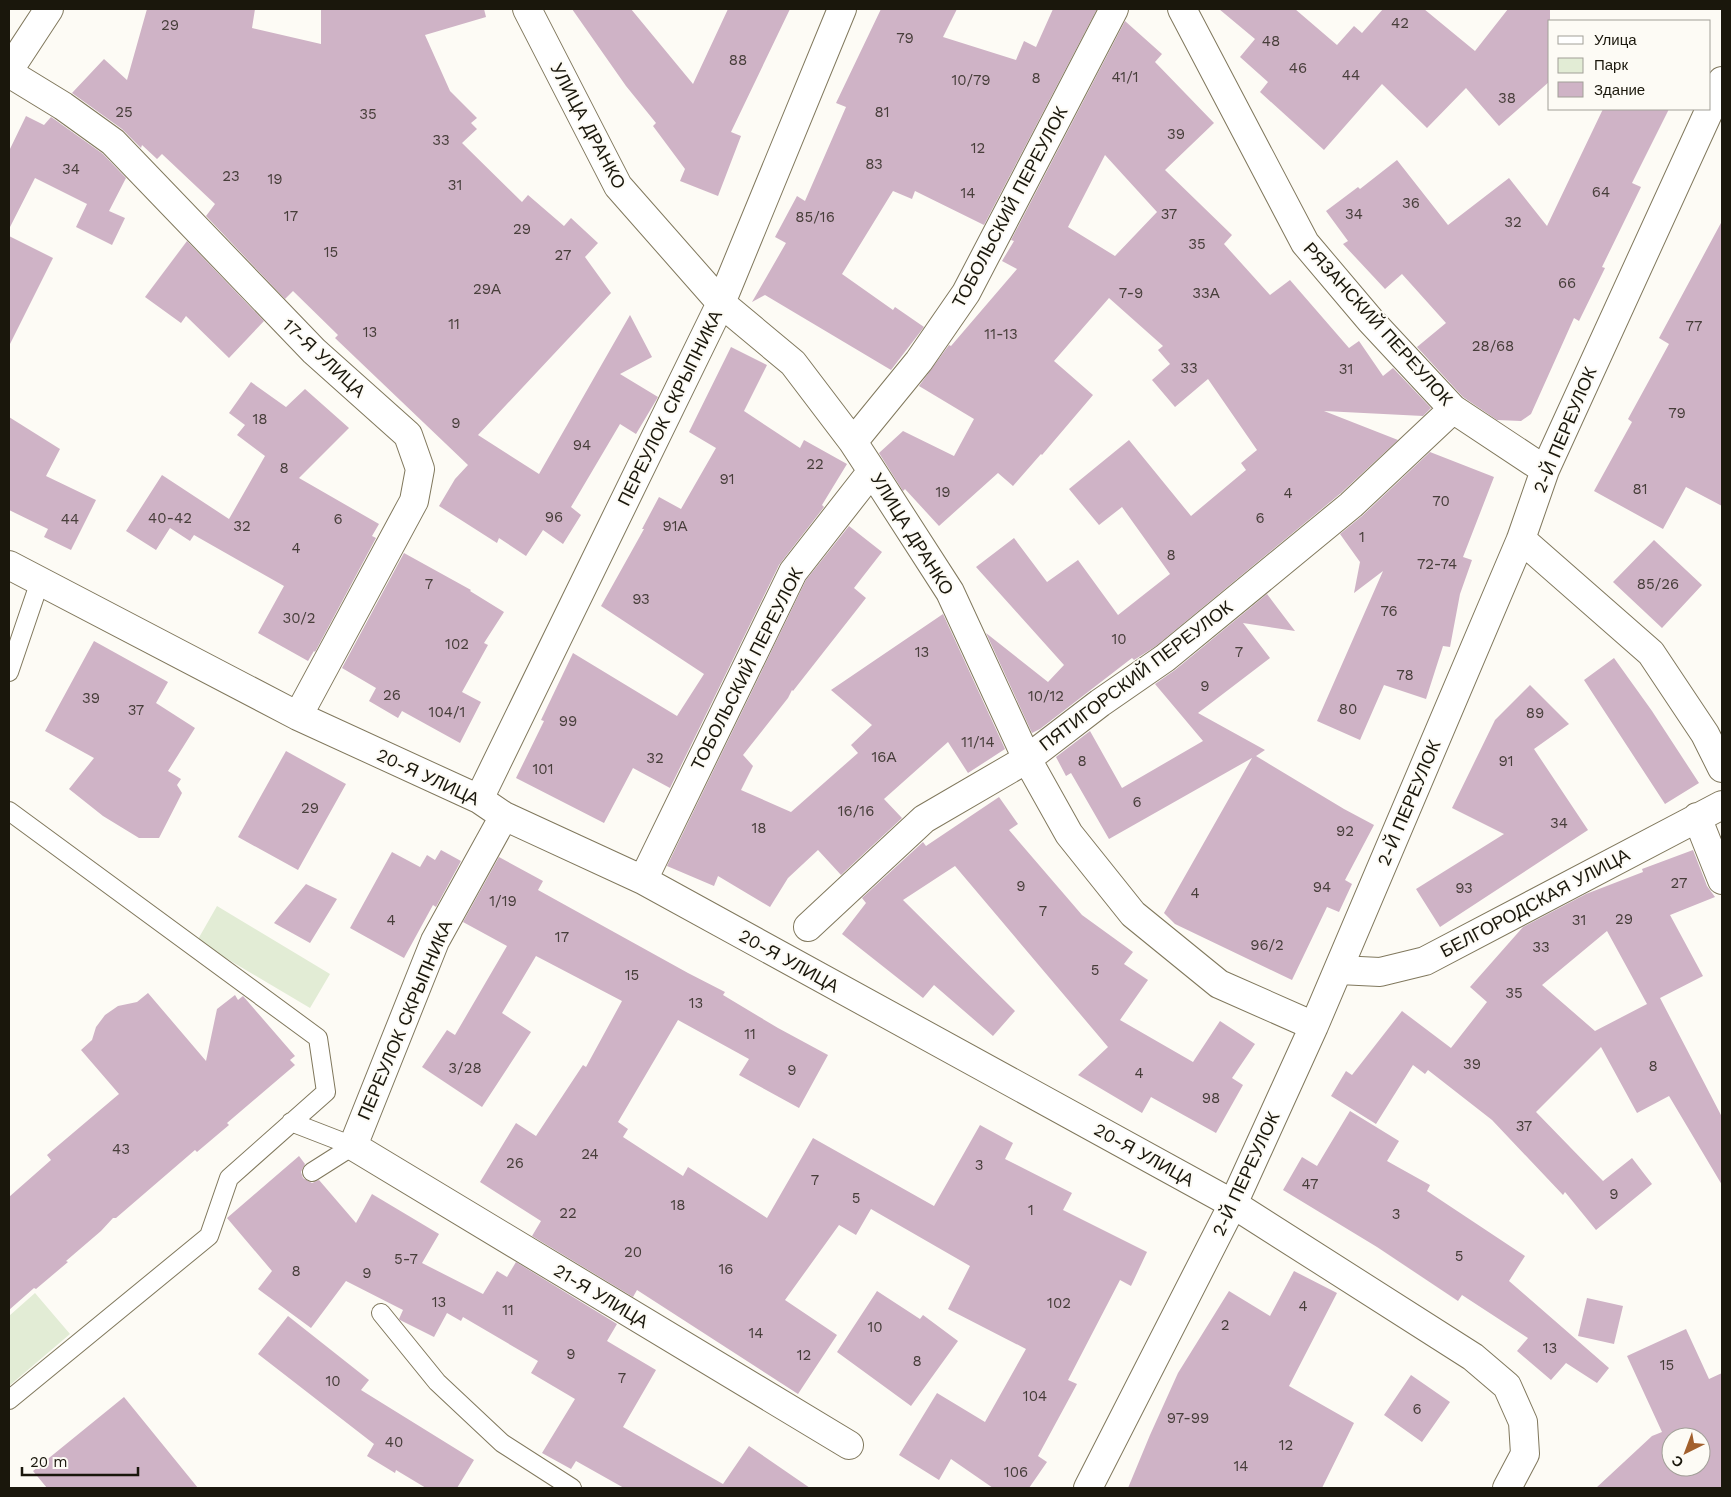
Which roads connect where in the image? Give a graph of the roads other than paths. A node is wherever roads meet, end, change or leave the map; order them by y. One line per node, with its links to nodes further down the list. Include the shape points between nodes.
1 (49, 9): 6 (street, 17-Я УЛИЦА)
2 (527, 9): 10 (street, УЛИЦА ДРАНКО, via 618,186)
3 (842, 9): 10 (street, ПЕРЕУЛОК СКРЫПНИКА)
4 (1114, 9): 12 (street, ТОБОЛЬСКИЙ ПЕРЕУЛОК, via 966,294 919,361)
5 (1182, 9): 11 (street, РЯЗАНСКИЙ ПЕРЕУЛОК, via 1305,243 1371,321)
6 (9, 72): 19 (street, 17-Я УЛИЦА, via 113,142 314,351 408,435 420,469 414,501)
7 (1722, 81): 8 (street, 2-Й ПЕРЕУЛОК)
8 (1711, 107)
9 (1710, 110): 13 (street, 2-Й ПЕРЕУЛОК)
10 (722, 303): 12 (street, УЛИЦА ДРАНКО, via 794,363); 22 (street, ПЕРЕУЛОК СКРЫПНИКА)
11 (1454, 409): 13 (street, РЯЗАНСКИЙ ПЕРЕУЛОК); 20 (street, ПЯТИГОРСКИЙ ПЕРЕУЛОК, via 1351,504 1166,658 1100,702)
12 (853, 442): 14 (street, УЛИЦА ДРАНКО)
13 (1546, 470): 15 (street, 2-Й ПЕРЕУЛОК)
14 (872, 471): 20 (street, УЛИЦА ДРАНКО, via 950,592); 27 (street, ТОБОЛЬСКИЙ ПЕРЕУЛОК, via 793,572)
15 (1521, 539): 21 (street, via 1650,653 1705,734); 30 (street, 2-Й ПЕРЕУЛОК)
16 (11, 569): 17 (street, 20-Я УЛИЦА)
17 (40, 581): 18 (lane); 19 (street, 20-Я УЛИЦА)
18 (9, 672)
19 (298, 716): 22 (street, 20-Я УЛИЦА)
20 (1027, 759): 29 (street, ПЯТИГОРСКИЙ ПЕРЕУЛОК, via 924,819); 31 (street, УЛИЦА ДРАНКО, via 1069,834 1134,914 1219,984)
21 (1722, 768)
22 (479, 800): 25 (street, 20-Я УЛИЦА)
23 (1722, 805): 26 (street, БЕЛГОРОДСКАЯ УЛИЦА)
24 (9, 811): 32 (lane, via 318,1038 326,1092)
25 (504, 816): 27 (street, 20-Я УЛИЦА); 33 (street, ПЕРЕУЛОК СКРЫПНИКА, via 435,941)
26 (1697, 817): 28 (street); 30 (street, БЕЛГОРОДСКАЯ УЛИЦА, via 1425,961 1380,972)
27 (643, 880): 35 (street, 20-Я УЛИЦА)
28 (1722, 880)
29 (808, 927)
30 (1339, 970): 31 (street, 2-Й ПЕРЕУЛОК)
31 (1314, 1026): 35 (street, 2-Й ПЕРЕУЛОК)
32 (291, 1122): 33 (lane); 37 (lane, via 229,1178 209,1236)
33 (353, 1146): 34 (lane); 38 (street, 21-Я УЛИЦА)
34 (312, 1172)
35 (1232, 1204): 40 (street, 2-Й ПЕРЕУЛОК); 41 (street, 20-Я УЛИЦА, via 1472,1357 1507,1386 1523,1422 1525,1454)
36 (381, 1313): 39 (lane, via 437,1382 502,1443)
37 (9, 1400)
38 (849, 1446)
39 (572, 1488)
40 (1088, 1488)
41 (1507, 1488)

